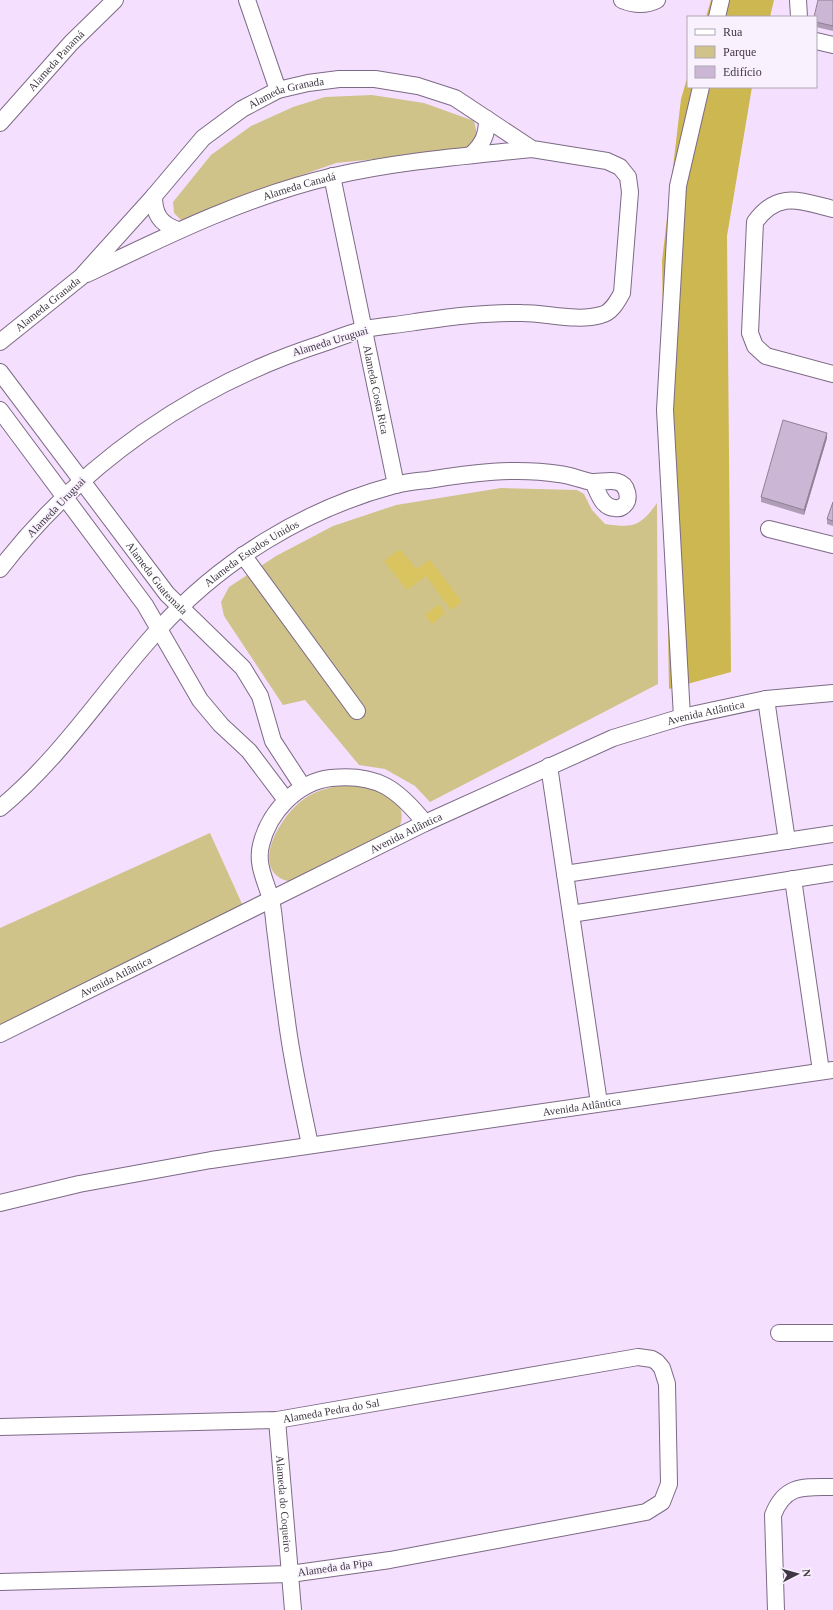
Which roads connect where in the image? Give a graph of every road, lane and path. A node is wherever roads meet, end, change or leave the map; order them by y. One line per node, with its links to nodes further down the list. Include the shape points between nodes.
1 (115, 0): 14 (street, Alameda Panamá, via 71,43)
2 (247, 0): 12 (street)
3 (622, 0): 4 (street, via 632,4 649,4)
4 (657, 0)
5 (721, 0): 7 (street)
6 (798, 0): 8 (street)
7 (717, 16)
8 (799, 16)
9 (817, 40): 10 (street)
10 (833, 45)
11 (701, 88): 41 (street, via 678,186 666,410)
12 (278, 90): 13 (street, Alameda Granada, via 308,82 375,79 418,86 454,98); 19 (street, Alameda Granada, via 242,109 203,138)
13 (487, 119): 15 (street, Alameda Granada); 16 (street, via 487,134 481,146)
14 (0, 123)
15 (532, 149): 16 (street, Alameda Canadá); 18 (street, Alameda Granada, via 607,161 620,166 628,177)
16 (472, 155): 17 (street, Alameda Canadá, via 380,166)
17 (332, 176): 21 (street, Alameda Canadá, via 235,206); 23 (street, Alameda Costa Rica)
18 (630, 192): 23 (street, Alameda Uruguai, via 622,293 615,306 602,315 584,317 522,313 456,316)
19 (154, 196): 21 (street, via 158,218 167,226); 22 (street, Alameda Granada)
20 (833, 209): 26 (street, via 792,200 776,203 764,210 755,222 750,333 755,346 766,356)
21 (178, 230): 22 (street, Alameda Canadá)
22 (81, 277): 24 (street, Alameda Granada)
23 (365, 329): 28 (street, Alameda Uruguai, via 278,358 210,391 147,428); 30 (street, Alameda Costa Rica)
24 (0, 342)
25 (0, 372): 28 (street, Alameda Guatemala)
26 (833, 374)
27 (0, 410): 31 (street)
28 (80, 480): 31 (street, Alameda Uruguai); 36 (street, Alameda Guatemala, via 167,594)
29 (593, 482): 30 (street, Alameda Estados Unidos, via 559,474 511,471 458,475)
30 (396, 485): 34 (street, Alameda Estados Unidos, via 342,503 291,526)
31 (64, 497): 35 (street, Alameda Uruguai); 37 (street, via 145,605)
32 (768, 529): 33 (street)
33 (833, 545)
34 (243, 555): 36 (street, Alameda Estados Unidos, via 204,584); 40 (street)
35 (0, 569)
36 (181, 608): 37 (street, Alameda Estados Unidos); 43 (street, Alameda Guatemala, via 243,668 250,678 260,696 273,741)
37 (159, 628): 44 (street, via 200,700 221,725 249,751); 45 (street, Alameda Estados Unidos, via 74,733)
38 (833, 693): 39 (street, Avenida Atlântica)
39 (766, 699): 41 (street, Avenida Atlântica); 48 (street)
40 (357, 711)
41 (682, 717): 42 (street, Avenida Atlântica, via 613,738)
42 (549, 766): 46 (street, Avenida Atlântica); 50 (street)
43 (303, 787): 44 (street); 46 (street, via 328,779 351,776 376,780 396,791)
44 (286, 800): 52 (street, via 270,822 261,845 260,865)
45 (0, 808)
46 (425, 823): 52 (street, Avenida Atlântica)
47 (833, 834): 48 (street)
48 (787, 841): 50 (street)
49 (833, 873): 51 (street)
50 (565, 874): 53 (street)
51 (793, 879): 53 (street); 55 (street)
52 (271, 900): 54 (street, Avenida Atlântica); 57 (street, via 290,1046)
53 (571, 914): 56 (street)
54 (0, 1034)
55 (827, 1070): 56 (street, Avenida Atlântica)
56 (598, 1103): 57 (street, Avenida Atlântica)
57 (310, 1145): 58 (street, Avenida Atlântica, via 78,1184)
58 (0, 1202)
59 (779, 1333): 60 (street)
60 (833, 1333)
61 (277, 1420): 62 (street, Alameda Pedra do Sal); 64 (street, Alameda Pedra do Sal, via 638,1357 652,1359 662,1368 667,1384 669,1484); 65 (street, Alameda do Coqueiro)
62 (0, 1427)
63 (833, 1487): 68 (street, via 802,1488 789,1492 778,1503 773,1514)
64 (662, 1502): 65 (street, Alameda da Pipa, via 646,1512 390,1560)
65 (290, 1574): 66 (street, Alameda da Pipa); 67 (street, Alameda do Coqueiro)
66 (0, 1582)
67 (294, 1610)
68 (776, 1610)

